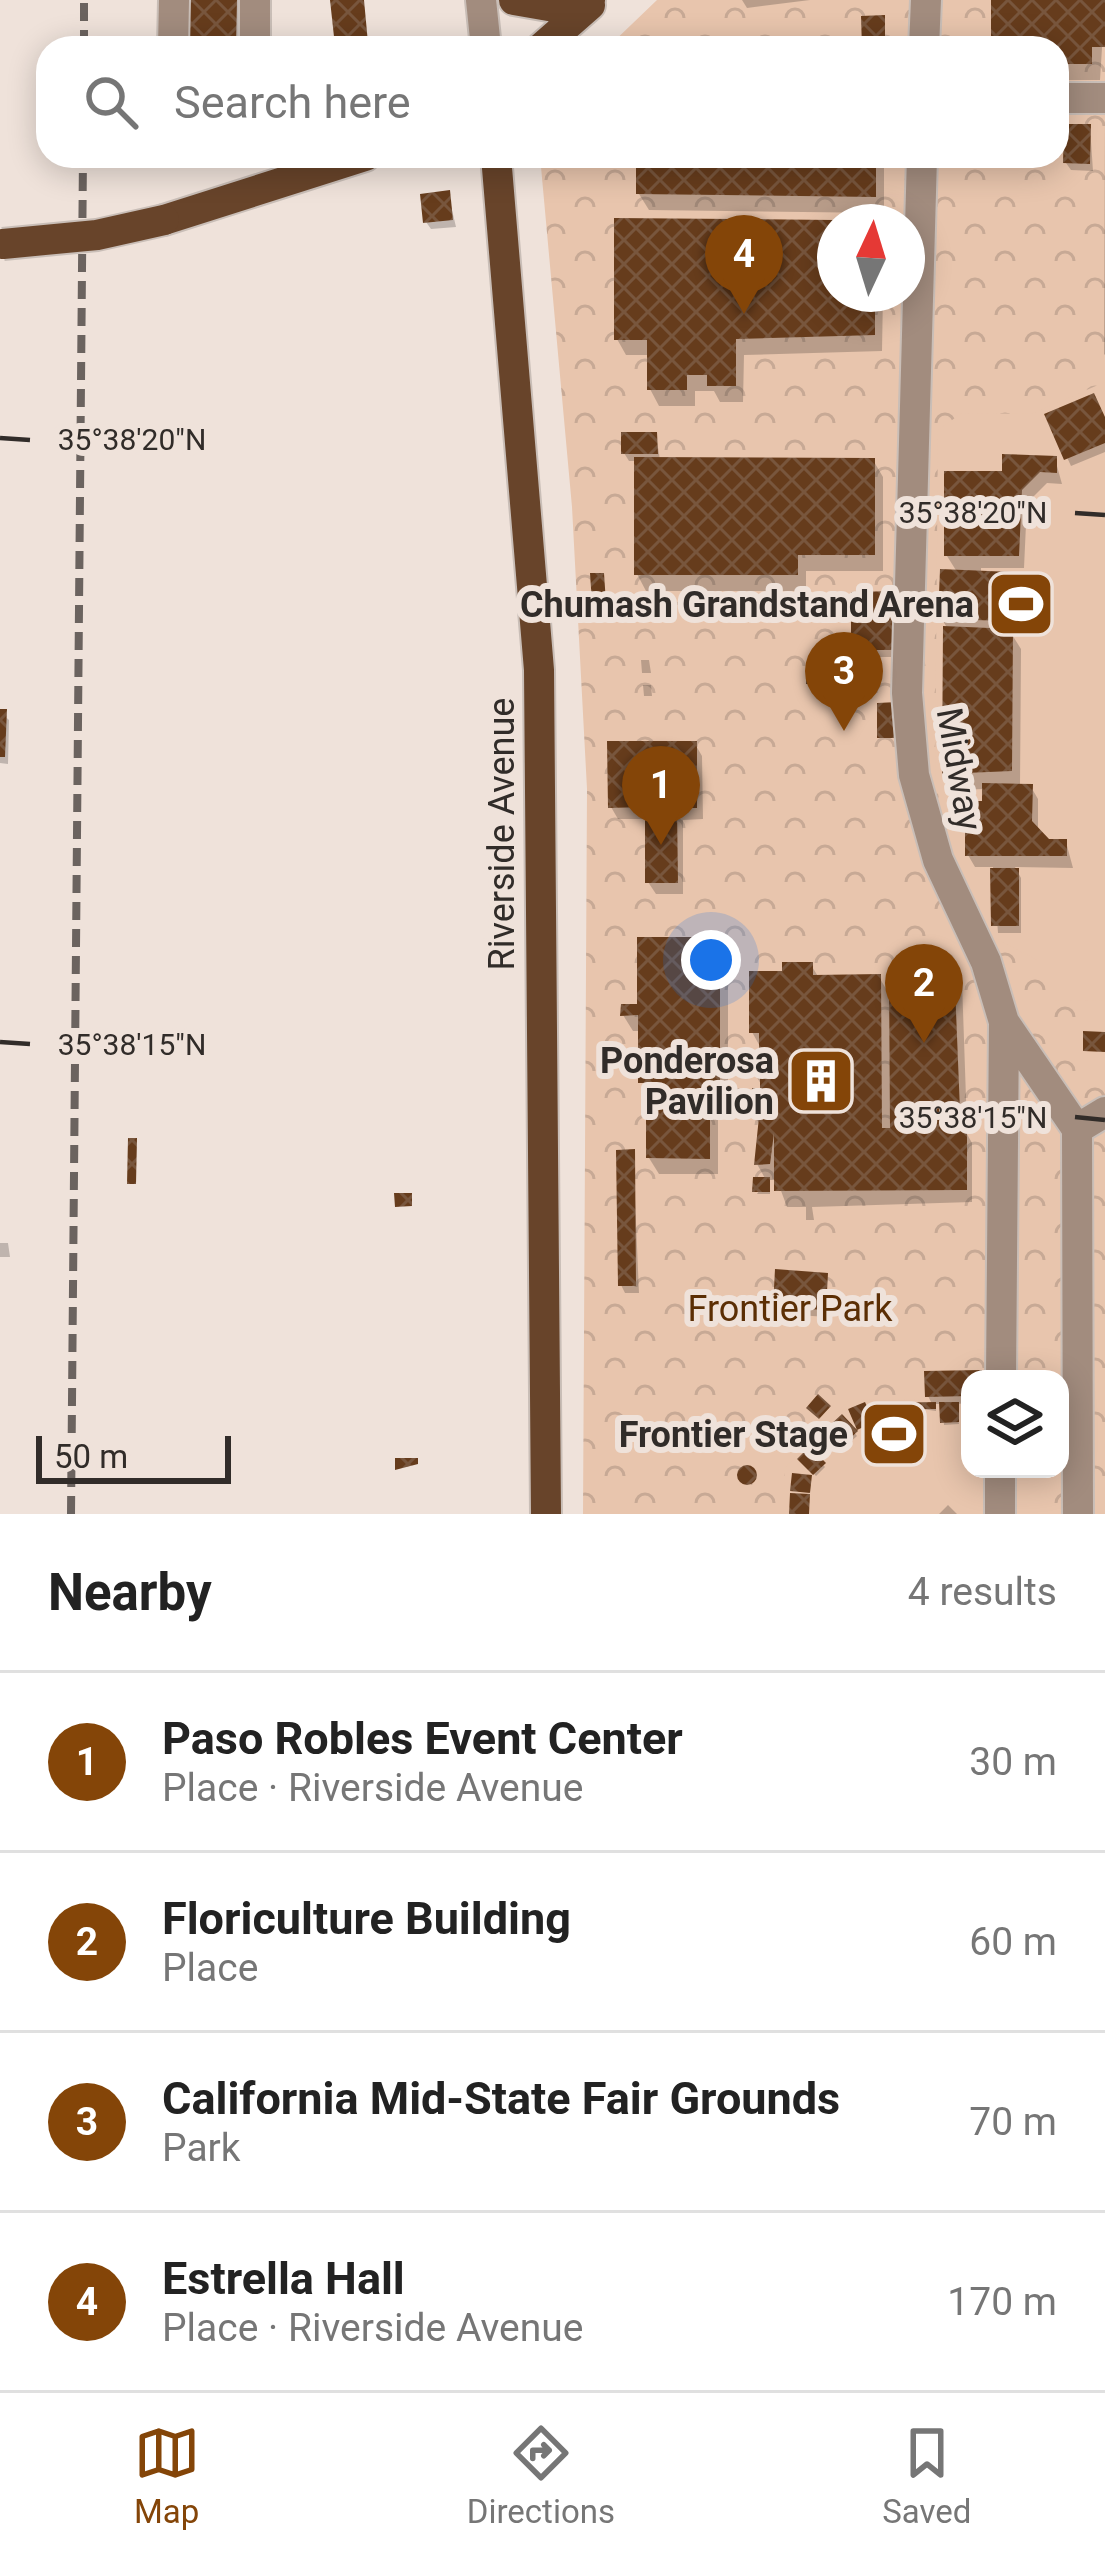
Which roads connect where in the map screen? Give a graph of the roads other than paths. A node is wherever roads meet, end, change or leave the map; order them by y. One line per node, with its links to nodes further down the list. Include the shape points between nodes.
1 (174, 0): 7 (street)
2 (255, 0): 8 (street)
3 (481, 0): 9 (street)
4 (514, 0): 5 (main road, via 560,8)
5 (593, 0): 10 (main road)
6 (926, 0): 11 (street)
7 (173, 36)
8 (255, 36)
9 (485, 36)
10 (554, 36)
11 (924, 36)
12 (1069, 98): 13 (street)
13 (1105, 98)
14 (327, 168): 17 (main road, bridge, via 164,220)
15 (497, 168): 23 (main road, Riverside Avenue, via 539,670)
16 (922, 168): 18 (street, Midway, via 908,693 914,776 938,860)
17 (2, 244)
18 (1004, 1022): 20 (street); 21 (street)
19 (1105, 1112): 20 (street)
20 (1077, 1130): 25 (street)
21 (1000, 1370)
22 (1000, 1478): 24 (street)
23 (546, 1514)
24 (1000, 1514)
25 (1078, 1514)

